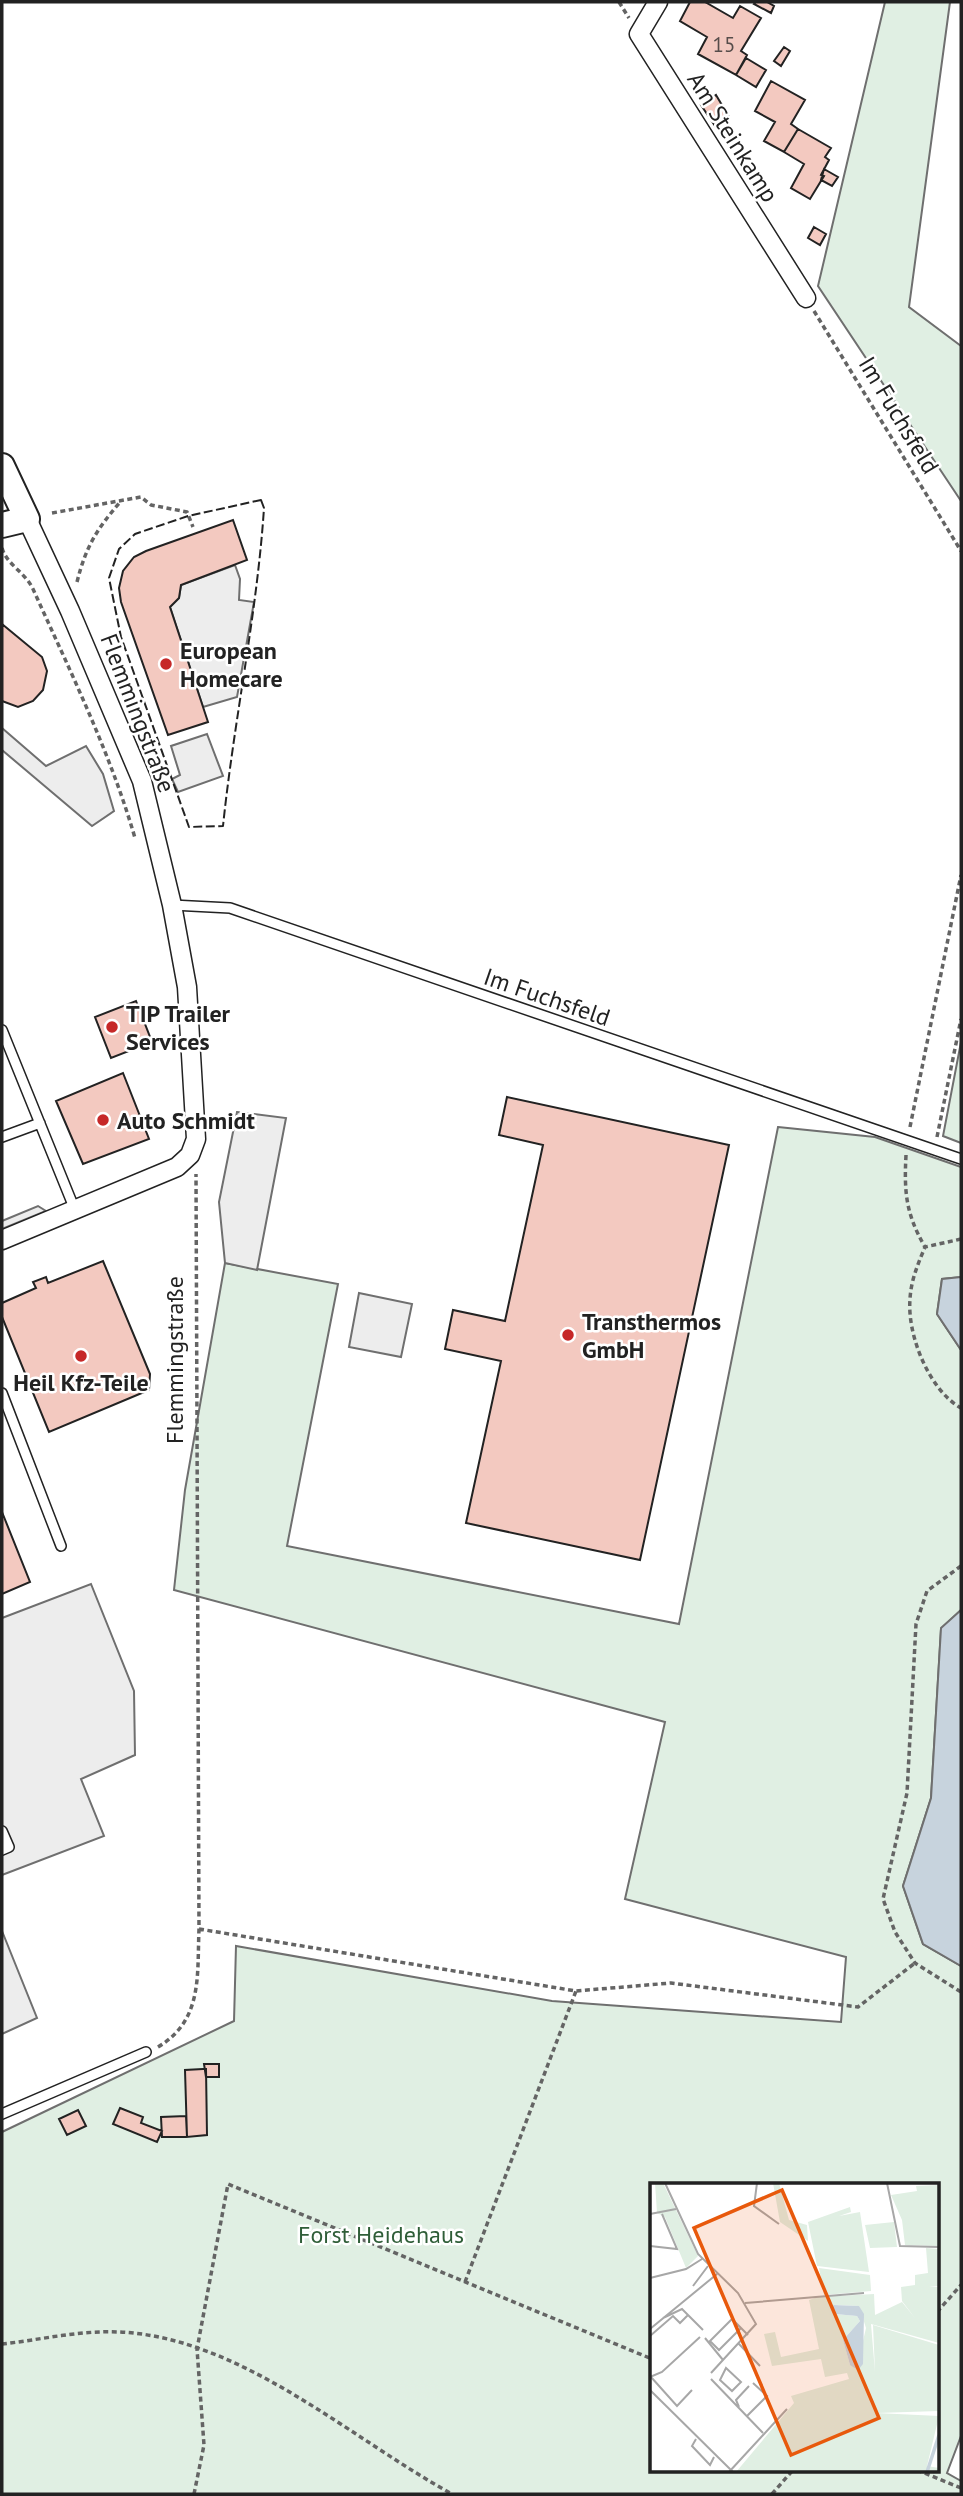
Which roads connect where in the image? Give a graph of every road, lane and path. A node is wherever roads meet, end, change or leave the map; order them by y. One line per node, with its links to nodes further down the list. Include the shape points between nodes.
1 (658, 2): 2 (street, Am Steinkamp, via 639,34)
2 (806, 298): 10 (path, Im Fuchsfeld)
3 (2, 466): 6 (street)
4 (121, 501): 5 (path); 8 (path, via 141,497 151,505 187,512); 11 (path, via 86,549)
5 (52, 513)
6 (26, 519): 7 (street); 11 (street, Flemmingstraße)
7 (2, 525)
8 (192, 527)
9 (2, 548): 12 (path, via 5,558 27,576 94,722)
10 (961, 551)
11 (70, 611): 14 (street, Flemmingstraße, via 142,781)
12 (137, 847)
13 (961, 875): 19 (path)
14 (172, 905): 19 (lane, Im Fuchsfeld, via 230,908); 21 (street, Flemmingstraße, via 187,987 196,1139)
15 (961, 1020): 20 (path)
16 (2, 1030): 17 (lane)
17 (40, 1123): 18 (lane); 23 (lane)
18 (2, 1137)
19 (907, 1142): 20 (lane, Im Fuchsfeld); 26 (path, via 904,1194 913,1227)
20 (934, 1150): 22 (lane, Im Fuchsfeld)
21 (190, 1155): 23 (street, via 177,1167); 33 (path, Flemmingstraße, via 198,1180)
22 (961, 1159)
23 (75, 1210): 25 (street)
24 (961, 1239): 26 (path)
25 (2, 1240)
26 (925, 1247): 28 (path, via 909,1301 916,1344 942,1395)
27 (2, 1393): 29 (lane)
28 (961, 1408)
29 (61, 1546)
30 (961, 1566): 34 (path, via 927,1591 916,1623 907,1793 883,1899 895,1932)
31 (2, 1831): 32 (lane, via 9,1847)
32 (2, 1850)
33 (200, 1929): 35 (path); 37 (path, Flemmingstraße, via 197,1987 189,2020 169,2040)
34 (915, 1963): 35 (path, via 858,2007 671,1983); 36 (path)
35 (576, 1991): 39 (path)
36 (961, 1992)
37 (146, 2052): 38 (lane)
38 (2, 2114)
39 (465, 2282): 43 (path, via 228,2184); 44 (path)
40 (961, 2285): 41 (path)
41 (939, 2310)
42 (2, 2344): 43 (path, via 117,2332 160,2336)
43 (197, 2349): 48 (path, via 204,2445); 49 (path, via 285,2390)
44 (650, 2358)
45 (791, 2472): 50 (path)
46 (923, 2472): 47 (path)
47 (961, 2488)
48 (194, 2494)
49 (452, 2494)
50 (772, 2494)

